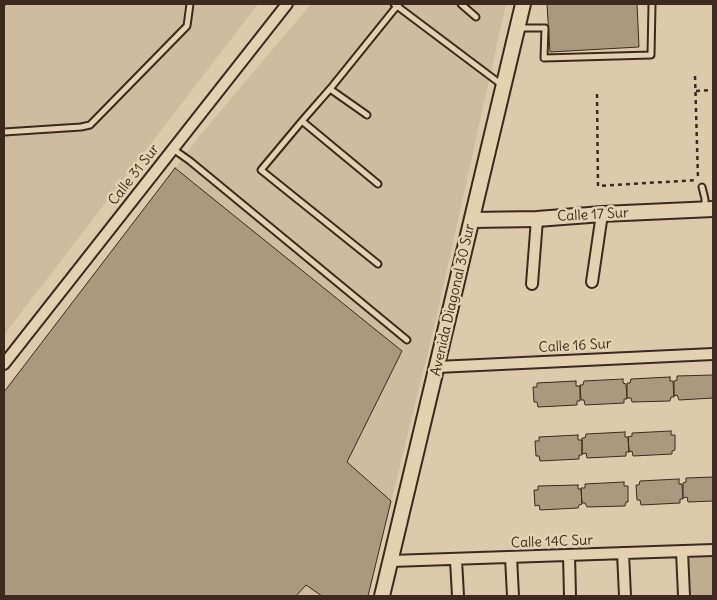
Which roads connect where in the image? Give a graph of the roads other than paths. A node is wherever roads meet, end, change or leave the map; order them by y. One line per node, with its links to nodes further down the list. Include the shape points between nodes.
1 (190, 4): 13 (lane, via 187,26 90,125)
2 (287, 4): 14 (street, Calle 31 Sur)
3 (397, 4): 9 (lane); 10 (lane)
4 (461, 4): 7 (lane)
5 (523, 4): 8 (street, Avenida Diagonal 30 Sur)
6 (652, 5): 8 (lane, via 651,55 544,58 545,28)
7 (476, 17)
8 (517, 28): 9 (street, Avenida Diagonal 30 Sur)
9 (504, 86): 20 (street, Avenida Diagonal 30 Sur)
10 (330, 89): 11 (lane); 12 (lane)
11 (367, 115)
12 (302, 121): 15 (lane); 21 (lane, via 262,170)
13 (4, 132)
14 (173, 148): 24 (lane); 26 (street, Calle 31 Sur)
15 (378, 184)
16 (702, 186): 17 (lane)
17 (709, 209): 18 (street, Calle 17 Sur)
18 (602, 214): 19 (street, Calle 17 Sur); 22 (street)
19 (537, 218): 20 (street, Calle 17 Sur); 23 (street)
20 (472, 220): 27 (street, Avenida Diagonal 30 Sur)
21 (378, 264)
22 (592, 282)
23 (532, 284)
24 (407, 340)
25 (713, 354): 27 (street, Calle 16 Sur)
26 (4, 364)
27 (437, 366): 34 (street, Avenida Diagonal 30 Sur)
28 (713, 550): 29 (street, Calle 14C Sur)
29 (682, 551): 30 (street, Calle 14C Sur); 40 (street)
30 (623, 553): 31 (street, Calle 14C Sur); 39 (street)
31 (569, 555): 32 (street, Calle 14C Sur); 38 (street)
32 (512, 557): 33 (street, Calle 14C Sur); 37 (street)
33 (456, 560): 34 (street, Calle 14C Sur); 36 (street)
34 (391, 561): 35 (street, Avenida Diagonal 30 Sur)
35 (382, 596)
36 (458, 596)
37 (513, 596)
38 (570, 596)
39 (625, 596)
40 (684, 596)

